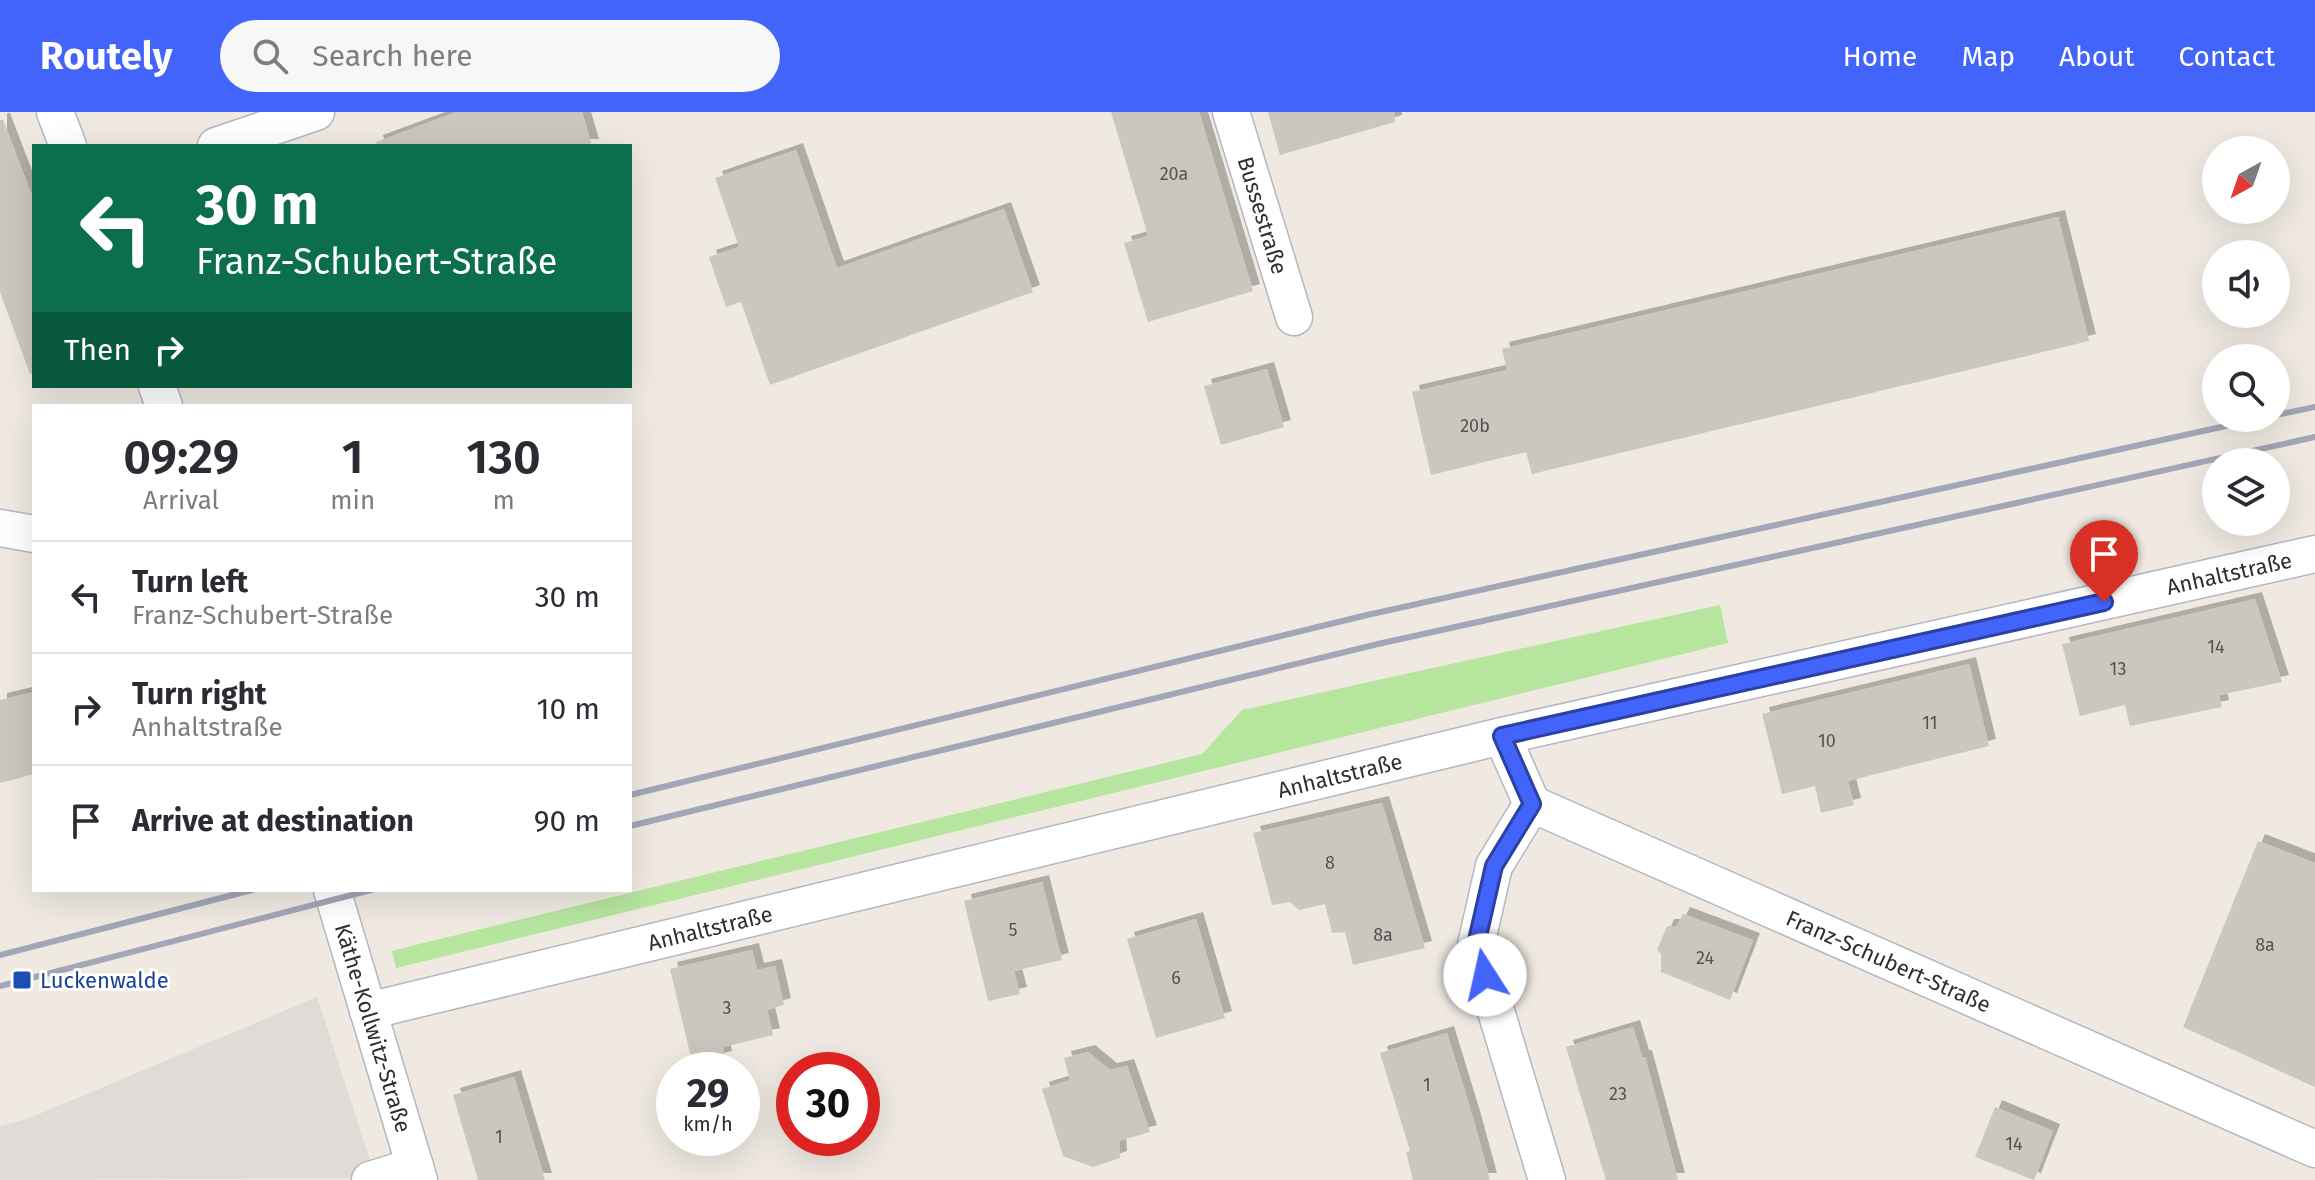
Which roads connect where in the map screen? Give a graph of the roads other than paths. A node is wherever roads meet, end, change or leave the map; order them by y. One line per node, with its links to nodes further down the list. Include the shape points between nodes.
1 (55, 112): 4 (street)
2 (316, 112): 5 (street)
3 (1231, 112): 6 (street, Bussestraße)
4 (67, 144)
5 (222, 144)
6 (1294, 317)
7 (0, 528): 8 (street)
8 (32, 534)
9 (2315, 554): 10 (street, Anhaltstraße)
10 (1502, 736): 11 (street); 13 (street, Anhaltstraße)
11 (1532, 804): 14 (street, Franz-Schubert-Straße); 17 (street, via 1494,866 1476,945)
12 (333, 892): 13 (street, Käthe-Kollwitz-Straße)
13 (368, 1011): 15 (street, Käthe-Kollwitz-Straße)
14 (2315, 1149)
15 (417, 1173): 16 (street)
16 (370, 1180)
17 (1547, 1180)

